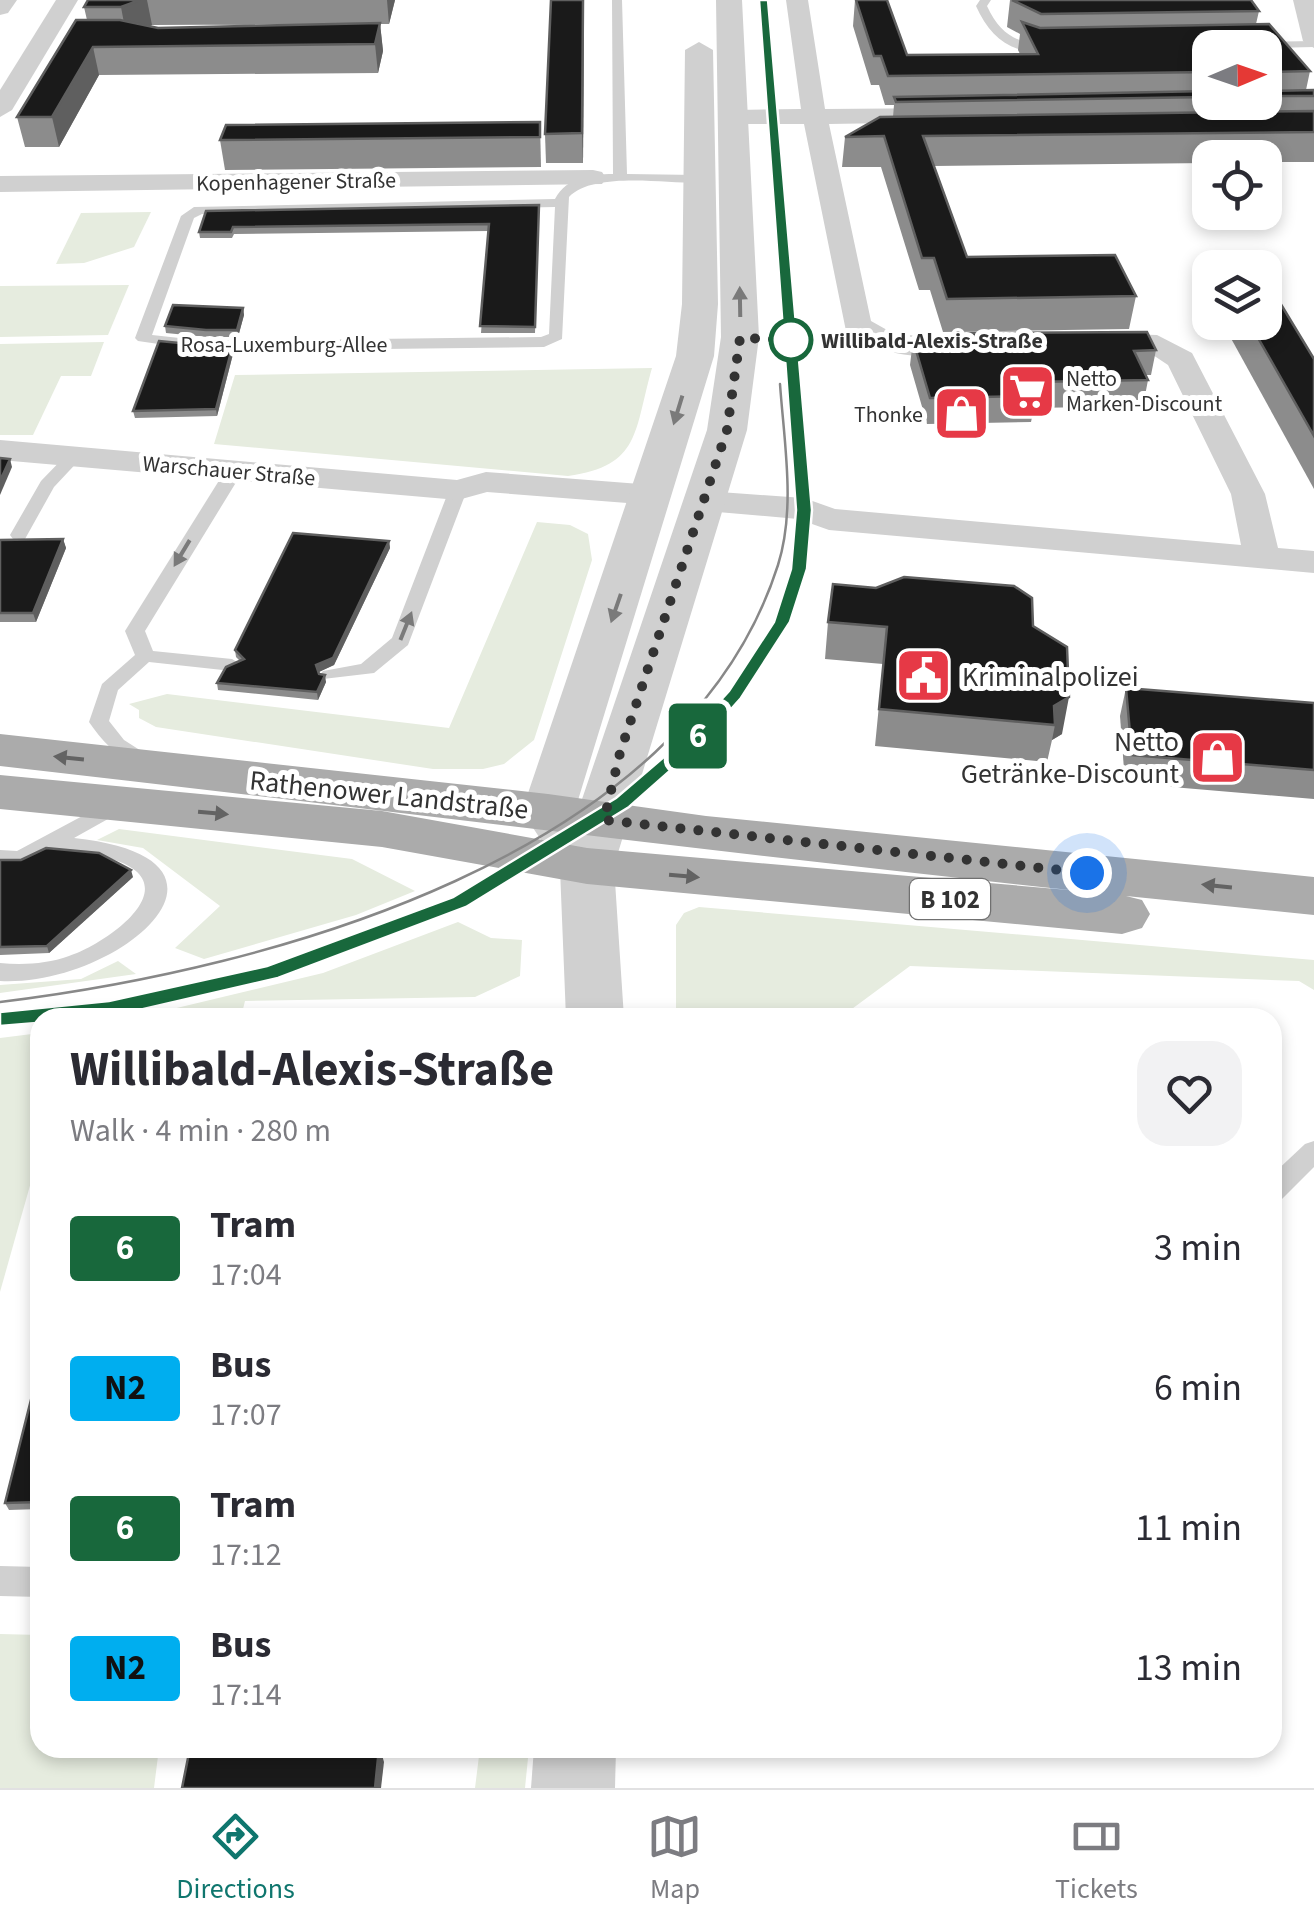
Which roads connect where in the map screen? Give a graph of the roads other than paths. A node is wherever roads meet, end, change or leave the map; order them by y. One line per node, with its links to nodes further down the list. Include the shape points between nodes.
1 (6, 0): 9 (street)
2 (67, 0): 13 (street, via 50,42)
3 (617, 0): 18 (lane)
4 (699, 0): 16 (street)
5 (730, 0): 15 (street)
6 (797, 0): 17 (street)
7 (986, 0): 12 (lane, via 980,6 994,35 1011,46)
8 (1304, 0): 10 (street)
9 (0, 8)
10 (1314, 43): 11 (lane)
11 (1282, 45)
12 (1056, 49)
13 (0, 109)
14 (985, 115): 17 (street)
15 (736, 116): 16 (street); 17 (street); 29 (street, one-way to 15, via 727,430 740,338)
16 (698, 117): 19 (street)
17 (822, 132): 23 (street, via 857,325 871,340 907,345)
18 (607, 178): 19 (lane); 20 (street, Kopenhagener Straße); 21 (lane, via 568,187)
19 (698, 179): 28 (street, one-way to 28, via 695,356)
20 (0, 184)
21 (562, 203): 21 (lane, Rosa-Luxemburg-Allee, via 557,336 544,342 207,346 143,338 188,216 200,210)
22 (1058, 343): 31 (street, via 1158,344 1181,360 1248,494)
23 (1001, 344)
24 (0, 450): 25 (street, Warschauer Straße)
25 (76, 455): 26 (street, Warschauer Straße); 30 (lane, via 48,486)
26 (234, 471): 27 (street, Warschauer Straße); 33 (lane, one-way to 33, via 135,630)
27 (458, 490): 28 (street, Warschauer Straße, via 479,501); 35 (lane, one-way to 27, via 367,669 402,641)
28 (650, 505): 29 (street); 40 (street, one-way to 40)
29 (703, 510): 31 (street, via 803,524 829,519); 42 (street)
30 (20, 535)
31 (1262, 559): 32 (street)
32 (1314, 562)
33 (144, 656): 34 (lane); 37 (lane, via 109,688 99,722 117,745)
34 (232, 664)
35 (330, 675)
36 (0, 750): 37 (main road, Rathenower Landstraße, one-way to 36)
37 (159, 768): 40 (main road, Rathenower Landstraße)
38 (0, 792): 39 (main road, Rathenower Landstraße / B 102)
39 (116, 804): 41 (lane); 42 (main road, Rathenower Landstraße / B 102, one-way to 42)
40 (548, 812): 42 (street)
41 (49, 842): 43 (lane); 47 (lane, via 121,854 153,874 156,904 97,954 50,970)
42 (596, 843): 45 (main road, Rathenower Landstraße / B 102, one-way to 42); 46 (main road, Rathenower Landstraße / B 102, one-way to 46); 48 (street)
43 (10, 858): 44 (lane)
44 (0, 877)
45 (1314, 896)
46 (1314, 931)
47 (0, 972)
48 (595, 1008)
49 (1314, 1151): 50 (lane)
50 (1282, 1182)
51 (0, 1581): 52 (lane)
52 (30, 1582)
53 (574, 1758): 54 (street)
54 (573, 1788)

